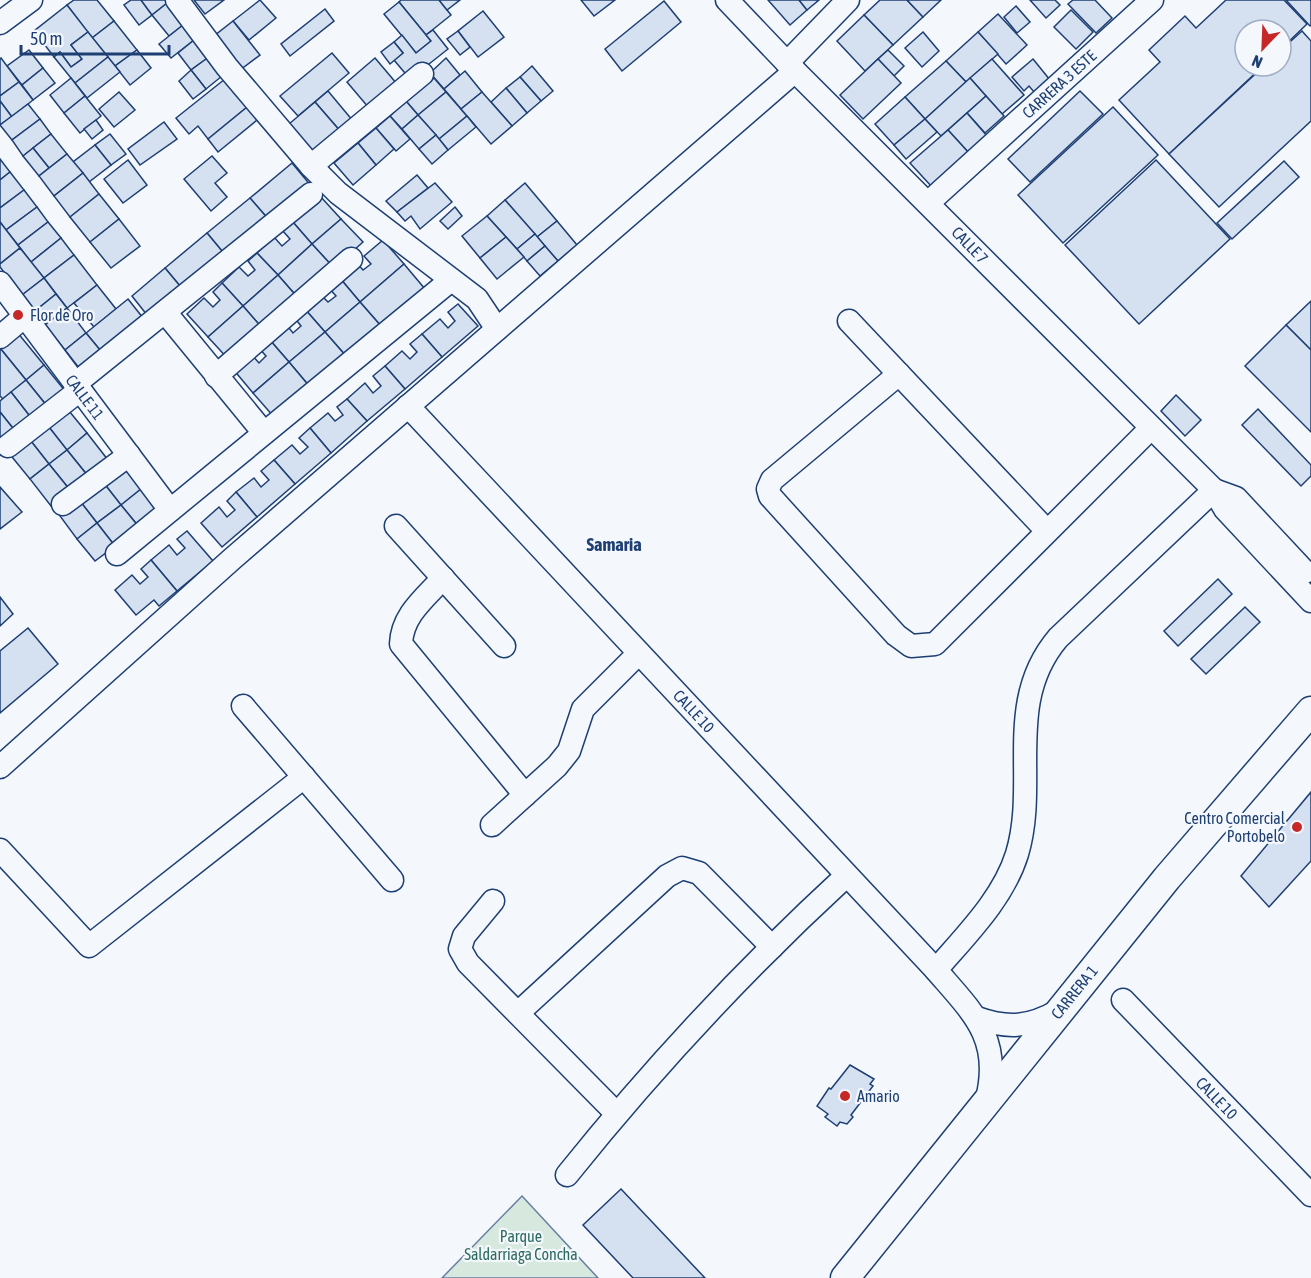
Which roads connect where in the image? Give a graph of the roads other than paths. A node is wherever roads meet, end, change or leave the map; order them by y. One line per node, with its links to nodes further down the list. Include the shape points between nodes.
1 (31, 0): 6 (street)
2 (177, 0): 9 (street, via 227,67)
3 (727, 0): 7 (street, CALLE 7)
4 (848, 0): 7 (street)
5 (1152, 0): 10 (street, CARRERA 3 ESTE)
6 (0, 23)
7 (791, 67): 12 (street, CALLE 7); 20 (street)
8 (422, 74): 9 (street)
9 (311, 166): 15 (street, via 338,194)
10 (967, 168): 12 (street, CARRERA 3 ESTE); 13 (street, CARRERA 3 ESTE, via 955,199)
11 (311, 194): 17 (street)
12 (928, 202): 13 (street, CALLE 7)
13 (956, 231): 26 (street, CALLE 7)
14 (351, 259): 23 (street)
15 (451, 280): 20 (street, via 477,299); 27 (street)
16 (0, 283): 18 (street, CALLE 11)
17 (165, 312): 23 (street); 24 (street)
18 (25, 316): 21 (street); 24 (street, CALLE 11)
19 (849, 321): 22 (street)
20 (497, 329): 25 (street)
21 (0, 337)
22 (899, 374): 34 (street); 34 (street, via 772,480 768,489 770,496 896,635 911,646 935,644)
23 (216, 376): 27 (street)
24 (78, 387): 28 (street); 29 (street, CALLE 11)
25 (408, 406): 40 (street, CALLE 10); 43 (street)
26 (1150, 429): 30 (street, CALLE 7); 34 (street)
27 (264, 433): 32 (street)
28 (8, 446)
29 (129, 455): 31 (street); 32 (street, CALLE 11)
30 (1214, 490): 37 (street, CALLE 7, via 1236,498); 38 (street, CALLE 7, via 1225,509); 52 (street, via 1058,638 1039,667 1027,701 1023,810 1017,854 997,896)
31 (63, 504)
32 (170, 510): 35 (street)
33 (396, 526): 36 (street)
34 (1047, 531)
35 (117, 554)
36 (443, 578): 39 (street); 45 (street, via 409,615 401,630 401,644)
37 (1311, 578)
38 (1311, 601)
39 (504, 646)
40 (639, 653): 45 (street, via 583,709 569,751); 48 (street, CALLE 10)
41 (243, 706): 44 (street)
42 (1311, 711): 54 (main road, CARRERA 1)
43 (0, 767)
44 (304, 777): 47 (street, via 89,946); 49 (street)
45 (525, 795): 46 (street)
46 (492, 825)
47 (0, 850)
48 (846, 876): 51 (street); 52 (street, CALLE 10)
49 (392, 880)
50 (493, 901): 55 (street, via 464,936 460,949 468,963)
51 (772, 946): 55 (street, via 699,873 682,868 667,876); 58 (street)
52 (936, 970): 56 (street, CALLE 10)
53 (1123, 1000): 60 (street, CALLE 10)
54 (1058, 1011): 56 (street, via 1040,1022 1019,1026); 57 (main road, CARRERA 1)
55 (518, 1013): 58 (street)
56 (977, 1018): 57 (street, CALLE 10, via 988,1041 992,1066)
57 (987, 1100): 61 (main road, CARRERA 1)
58 (616, 1113): 59 (street)
59 (567, 1175)
60 (1311, 1195)
61 (845, 1278)

